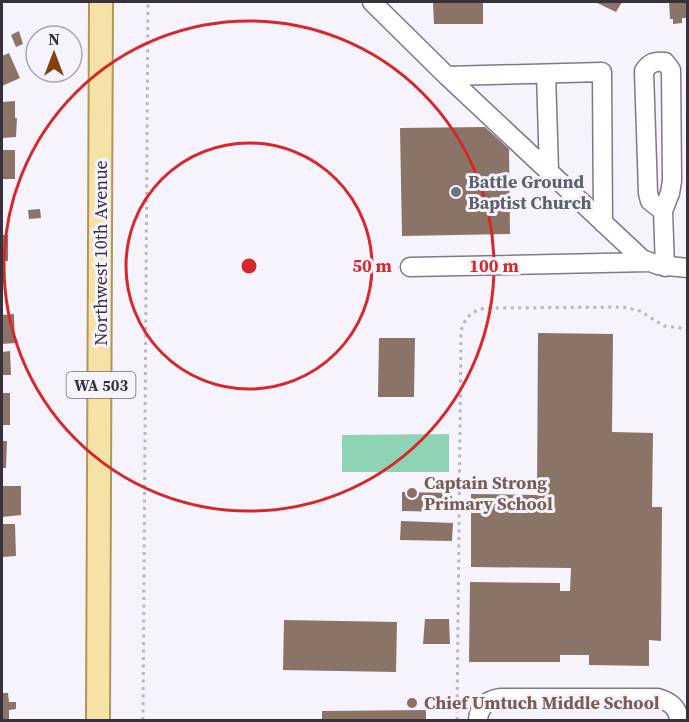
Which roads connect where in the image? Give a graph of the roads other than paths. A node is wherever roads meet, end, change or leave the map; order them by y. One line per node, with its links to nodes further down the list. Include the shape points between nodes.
1 (101, 2): 11 (main road, Northwest 10th Avenue / WA 503)
2 (372, 2): 4 (lane)
3 (546, 75): 4 (lane); 5 (lane); 7 (lane, via 602,72)
4 (447, 76): 5 (lane)
5 (549, 171): 7 (lane)
6 (663, 211): 6 (lane, via 672,181 671,70 665,62 656,61 644,71 648,193 650,201); 8 (lane)
7 (603, 223): 8 (lane, via 642,259)
8 (657, 264): 9 (lane); 10 (lane)
9 (410, 267)
10 (687, 268)
11 (98, 720)
12 (478, 720): 13 (lane, via 483,705 501,698 658,698 676,708)
13 (679, 720)

